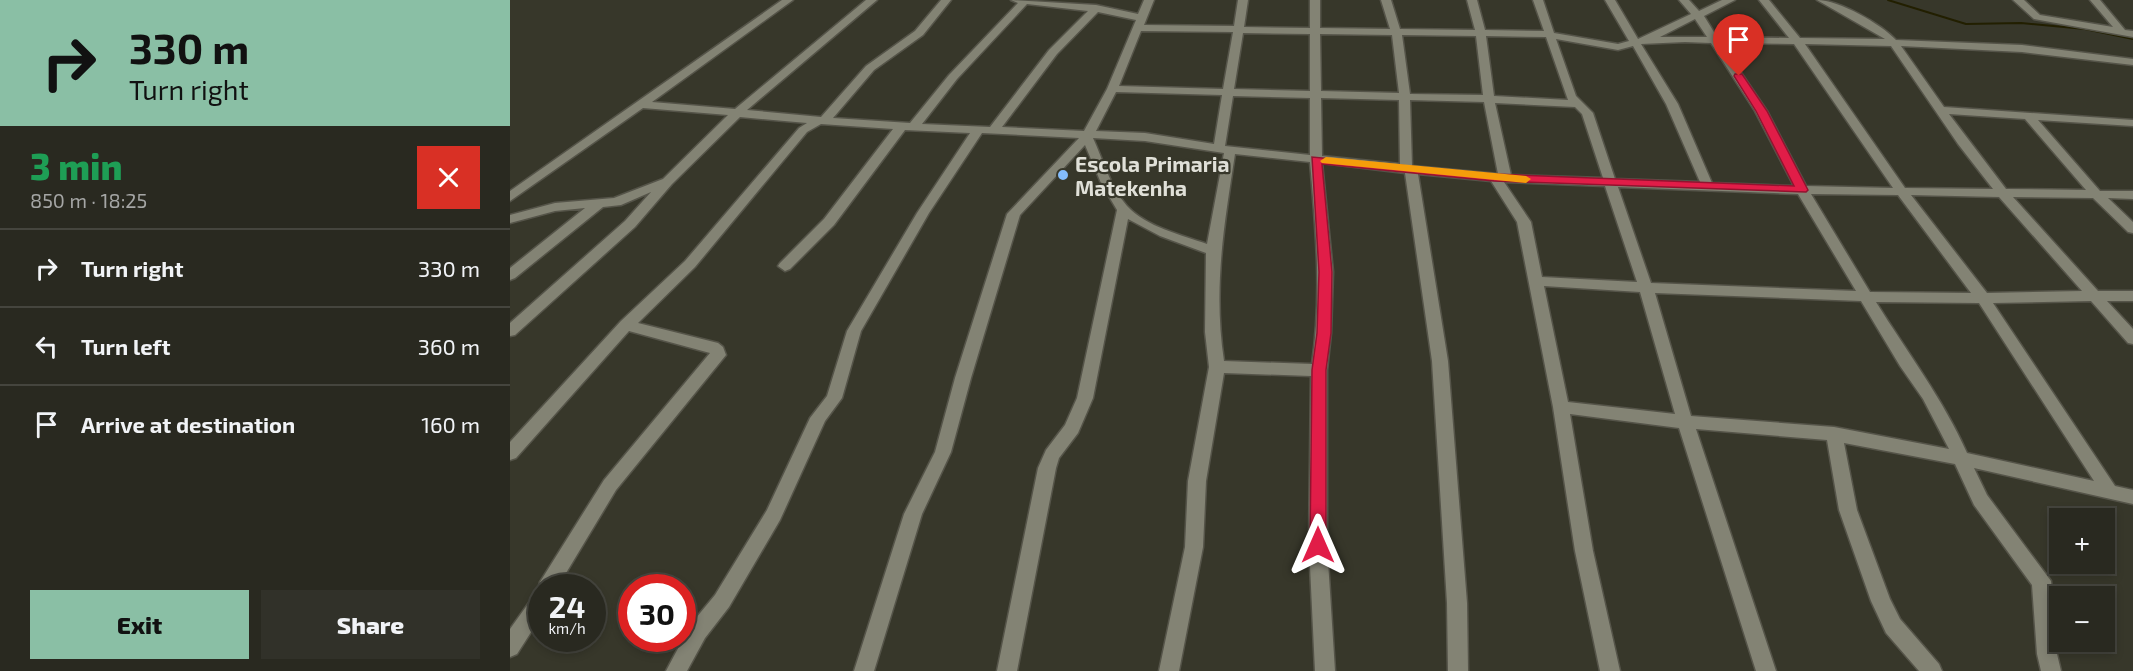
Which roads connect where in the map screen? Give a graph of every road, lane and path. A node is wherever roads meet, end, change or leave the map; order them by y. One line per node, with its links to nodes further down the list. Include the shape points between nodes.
1 (788, 0): 39 (street)
2 (872, 0): 42 (street)
3 (946, 0): 44 (street, via 919,33 870,68)
4 (1013, 0): 18 (street)
5 (1149, 0): 21 (street)
6 (1243, 0): 22 (street)
7 (1316, 0): 23 (street)
8 (1386, 0): 24 (street)
9 (1472, 0): 26 (street)
10 (1538, 0): 28 (street)
11 (1611, 0): 30 (street)
12 (1683, 0): 20 (street)
13 (1730, 0): 20 (street)
14 (1764, 0): 31 (street)
15 (1822, 0): 32 (street, via 1884,33)
16 (2018, 0): 25 (street, via 2037,17)
17 (2095, 0): 25 (street)
18 (1025, 1): 19 (street); 47 (street)
19 (1096, 8): 21 (street); 48 (street)
20 (1698, 15): 29 (street); 30 (street)
21 (1141, 24): 22 (street); 34 (street)
22 (1239, 29): 23 (street); 35 (street)
23 (1317, 30): 24 (street); 36 (street)
24 (1397, 31): 26 (street); 37 (street)
25 (2121, 31): 27 (street)
26 (1480, 32): 28 (street); 38 (street)
27 (2133, 34)
28 (1552, 35): 30 (street, via 1618,47); 40 (street, via 1571,97)
29 (1717, 40): 30 (street); 31 (street); 57 (street, via 1761,111)
30 (1641, 42): 56 (street)
31 (1798, 42): 32 (street); 58 (street)
32 (1895, 44): 33 (street, via 2007,47); 41 (street)
33 (2133, 62)
34 (1112, 89): 35 (street); 49 (street)
35 (1230, 91): 36 (street); 50 (street)
36 (1316, 95): 37 (street); 51 (street)
37 (1404, 96): 38 (street); 52 (street)
38 (1489, 99): 40 (street); 53 (street)
39 (639, 104): 42 (street); 62 (street)
40 (1579, 104): 55 (street, via 1587,113)
41 (1940, 110): 43 (street); 59 (street)
42 (737, 113): 46 (street); 54 (street)
43 (2027, 114): 45 (street); 60 (street)
44 (822, 120): 46 (street); 47 (street)
45 (2133, 123)
46 (800, 124): 76 (street, via 690,264)
47 (908, 126): 48 (street); 68 (street, via 829,222)
48 (985, 130): 49 (street); 91 (street, via 923,213 854,331 837,391 818,418 774,515)
49 (1088, 135): 50 (street, via 1145,137); 64 (street, via 1106,183); 92 (street, via 1014,214 943,452 913,514)
50 (1224, 149): 51 (street); 67 (street)
51 (1316, 160): 52 (street); 80 (street, via 1326,272)
52 (1409, 169): 53 (street); 96 (street, via 1440,361)
53 (1500, 178): 55 (street); 70 (street, via 1524,222)
54 (668, 181): 63 (street, via 640,194); 77 (street, via 630,224)
55 (1609, 183): 56 (street); 71 (street)
56 (1708, 187): 57 (street)
57 (1802, 190): 58 (street); 73 (street)
58 (1902, 192): 59 (street); 75 (street)
59 (2002, 192): 60 (street); 72 (street)
60 (2097, 195): 61 (street); 66 (street)
61 (2133, 195)
62 (510, 197)
63 (598, 205): 65 (street, via 555,207); 69 (street)
64 (1123, 210): 67 (street, via 1170,235); 93 (street, via 1085,398 1047,468)
65 (510, 219)
66 (2133, 229)
67 (1213, 251): 79 (street, via 1212,333)
68 (785, 266)
69 (510, 275)
70 (1536, 281): 71 (street); 81 (street)
71 (1646, 288): 73 (street); 82 (street)
72 (2095, 295): 74 (street); 75 (street); 78 (street)
73 (1866, 296): 75 (street); 85 (street, via 1929,395)
74 (2133, 296)
75 (1983, 298): 86 (street)
76 (626, 325): 84 (street); 88 (street, via 713,347 718,355 610,485)
77 (512, 327)
78 (2133, 339)
79 (1217, 367): 80 (street); 94 (street, via 1197,481 1194,547)
80 (1319, 370): 95 (street, via 1318,545)
81 (1561, 407): 82 (street); 97 (street, via 1584,551)
82 (1685, 422): 83 (street); 98 (street)
83 (1834, 434): 85 (street); 99 (street, via 1848,510 1881,601 1893,626)
84 (510, 453)
85 (1960, 458): 86 (street); 100 (street, via 1980,500 2041,581)
86 (2109, 492): 87 (street)
87 (2133, 497)
88 (556, 574)
89 (528, 619): 90 (street)
90 (510, 647)
91 (676, 671)
92 (864, 671)
93 (1007, 671)
94 (1169, 671)
95 (1326, 671)
96 (1458, 671)
97 (1610, 671)
98 (1766, 671)
99 (1932, 671)
100 (2051, 671)

